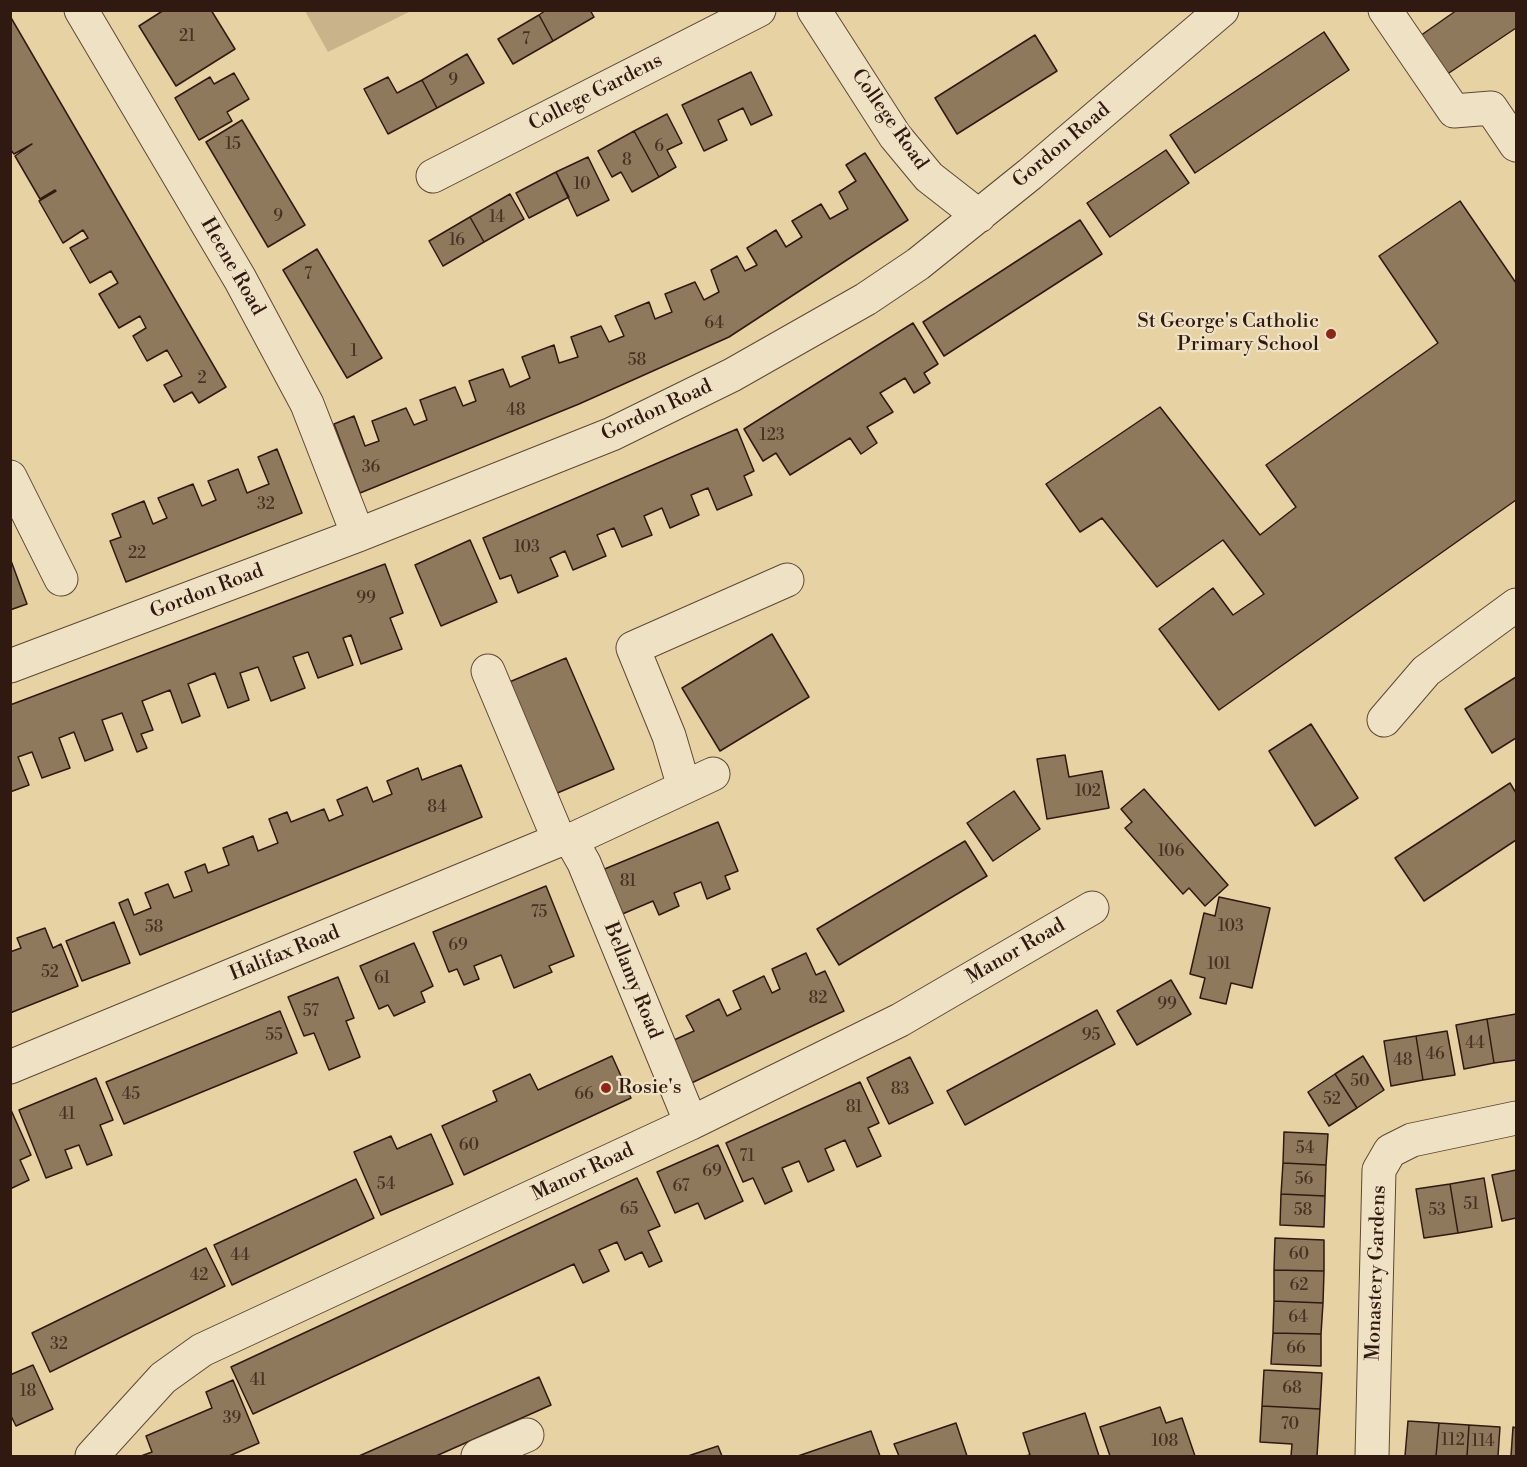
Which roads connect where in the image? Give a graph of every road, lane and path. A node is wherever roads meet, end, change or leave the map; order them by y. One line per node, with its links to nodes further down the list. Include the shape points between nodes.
1 (81, 10): 10 (street, Heene Road, via 240,279 308,404)
2 (759, 10): 7 (street, College Gardens)
3 (814, 10): 8 (street, College Road, via 895,136 929,177)
4 (1222, 10): 8 (street, Gordon Road)
5 (1385, 10): 6 (street, via 1454,111 1491,108)
6 (1516, 145)
7 (433, 176)
8 (979, 216): 10 (street, Gordon Road, via 866,299 732,375 612,434)
9 (14, 492): 11 (street)
10 (358, 535): 14 (street, Gordon Road)
11 (61, 579)
12 (787, 580): 17 (street, Halifax Road, via 633,648 669,736 699,780)
13 (1516, 605): 16 (street, via 1426,671)
14 (10, 666)
15 (488, 671): 17 (street)
16 (1384, 720)
17 (565, 840): 19 (street, Halifax Road); 21 (street, Bellamy Road, via 585,862)
18 (1092, 908): 21 (street, Manor Road, via 900,1020)
19 (10, 1067)
20 (1516, 1118): 25 (street, Monastery Gardens, via 1412,1140 1390,1151 1379,1170)
21 (691, 1123): 23 (street, Manor Road, via 202,1350 163,1378)
22 (527, 1435): 24 (street)
23 (92, 1456)
24 (478, 1456)
25 (1372, 1456)

